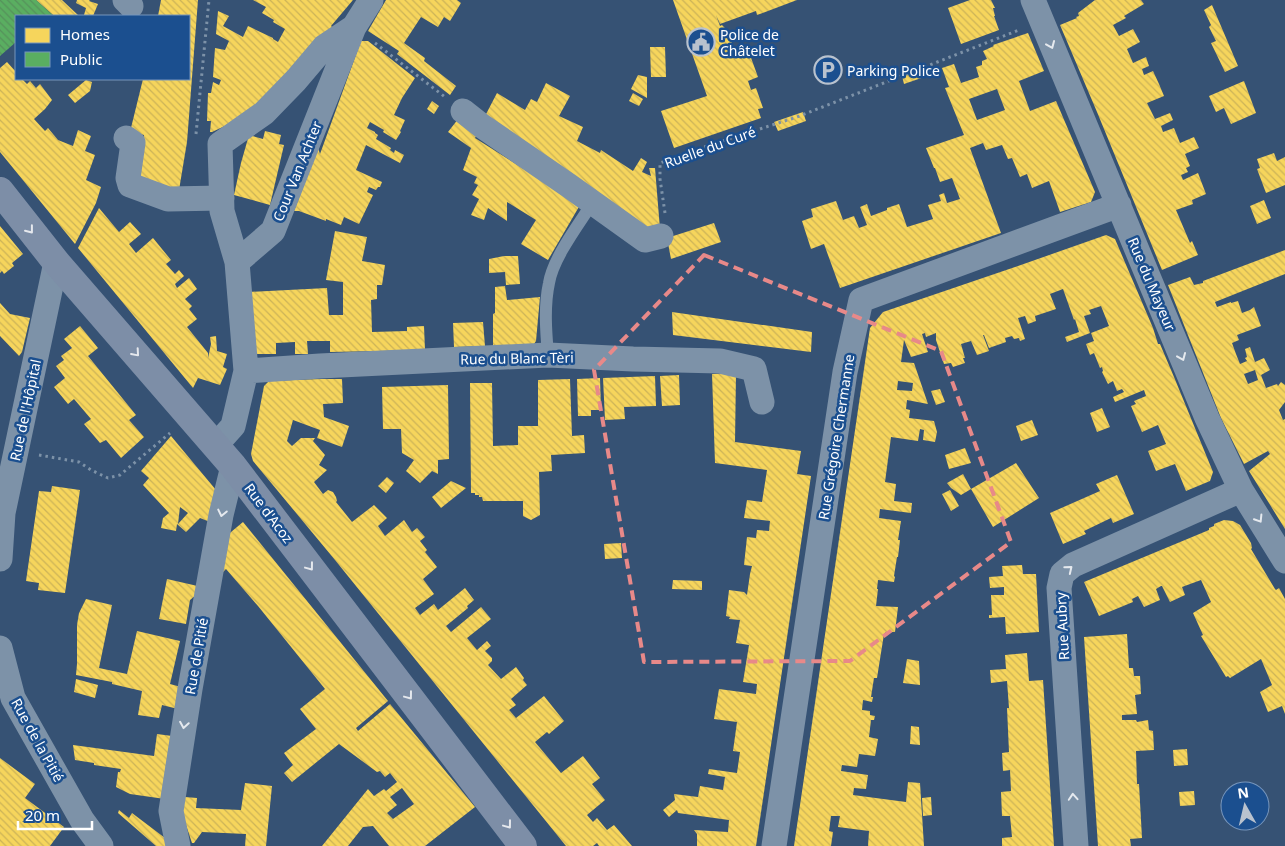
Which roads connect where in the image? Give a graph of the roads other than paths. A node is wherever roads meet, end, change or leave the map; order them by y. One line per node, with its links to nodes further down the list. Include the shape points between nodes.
1 (371, 0): 3 (street)
2 (1038, 11): 9 (street, Rue du Mayeur, one-way to 9)
3 (354, 27): 7 (street, via 324,47 264,112 220,144); 12 (street, Cour Van Achter, via 273,231)
4 (463, 112): 8 (street)
5 (126, 138): 7 (street, via 133,142 130,185 168,199)
6 (0, 192): 11 (main road, Rue d'Acoz, one-way to 11)
7 (222, 198): 12 (street, via 222,211)
8 (593, 202): 10 (street, via 645,240); 13 (lane, via 554,267 549,282 546,309)
9 (1119, 205): 17 (street, Rue du Mayeur, one-way to 17, via 1207,418); 24 (street, Rue Grégoire Chermanne, via 861,300 846,372)
10 (661, 236)
11 (56, 262): 16 (main road, Rue d'Acoz, one-way to 16); 18 (street, Rue de l'Hôpital, via 3,513)
12 (236, 262): 14 (street)
13 (548, 355): 14 (street, Rue du Blanc Tèri); 15 (street, Rue du Blanc Tèri, via 720,361 754,369)
14 (246, 371): 16 (street)
15 (762, 402)
16 (224, 456): 22 (street, Rue de Pitié, one-way to 22, via 221,515 171,811); 23 (main road, Rue d'Acoz, one-way to 23)
17 (1241, 490): 19 (street, Rue du Mayeur, one-way to 19); 25 (street, Rue Aubry, one-way to 17, via 1059,588 1062,574 1073,565)
18 (0, 559)
19 (1285, 561)
20 (1, 653): 21 (street, Rue de la Pitié, via 13,698 82,820)
21 (101, 846)
22 (178, 846)
23 (524, 846)
24 (774, 846)
25 (1076, 846)

